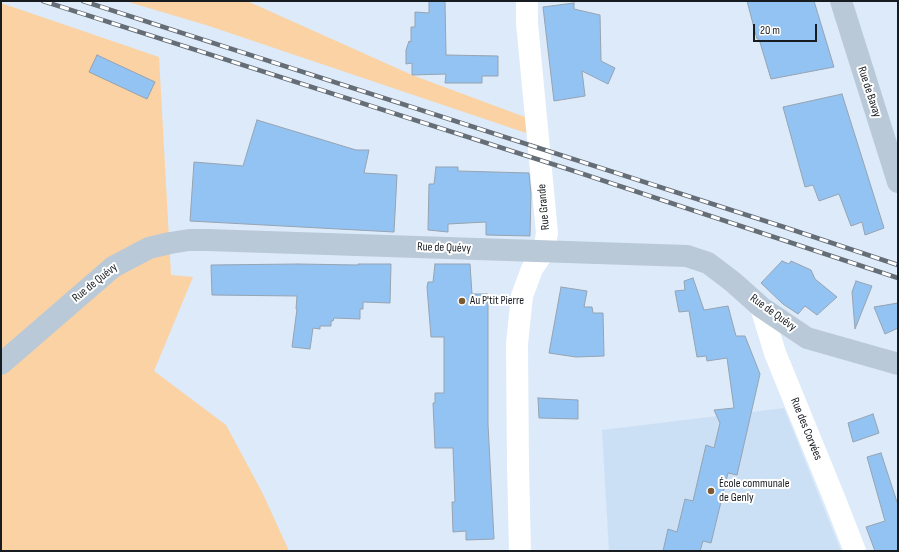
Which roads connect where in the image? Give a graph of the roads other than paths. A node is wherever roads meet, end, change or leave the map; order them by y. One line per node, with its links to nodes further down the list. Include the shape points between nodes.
1 (527, 1): 4 (street, Rue Grande, via 547,233)
2 (840, 1): 3 (main road, Rue de Bavay)
3 (898, 182)
4 (544, 251): 5 (main road, Rue de Quévy, via 688,256 708,263); 6 (main road, Rue de Quévy, via 207,240 170,243 149,248 113,267); 8 (street, Rue Grande, via 532,269 522,296 517,344)
5 (761, 307): 7 (main road, Rue de Quévy, via 807,338); 9 (street, Rue des Corvées, via 775,353)
6 (1, 364)
7 (898, 364)
8 (520, 551)
9 (854, 551)

